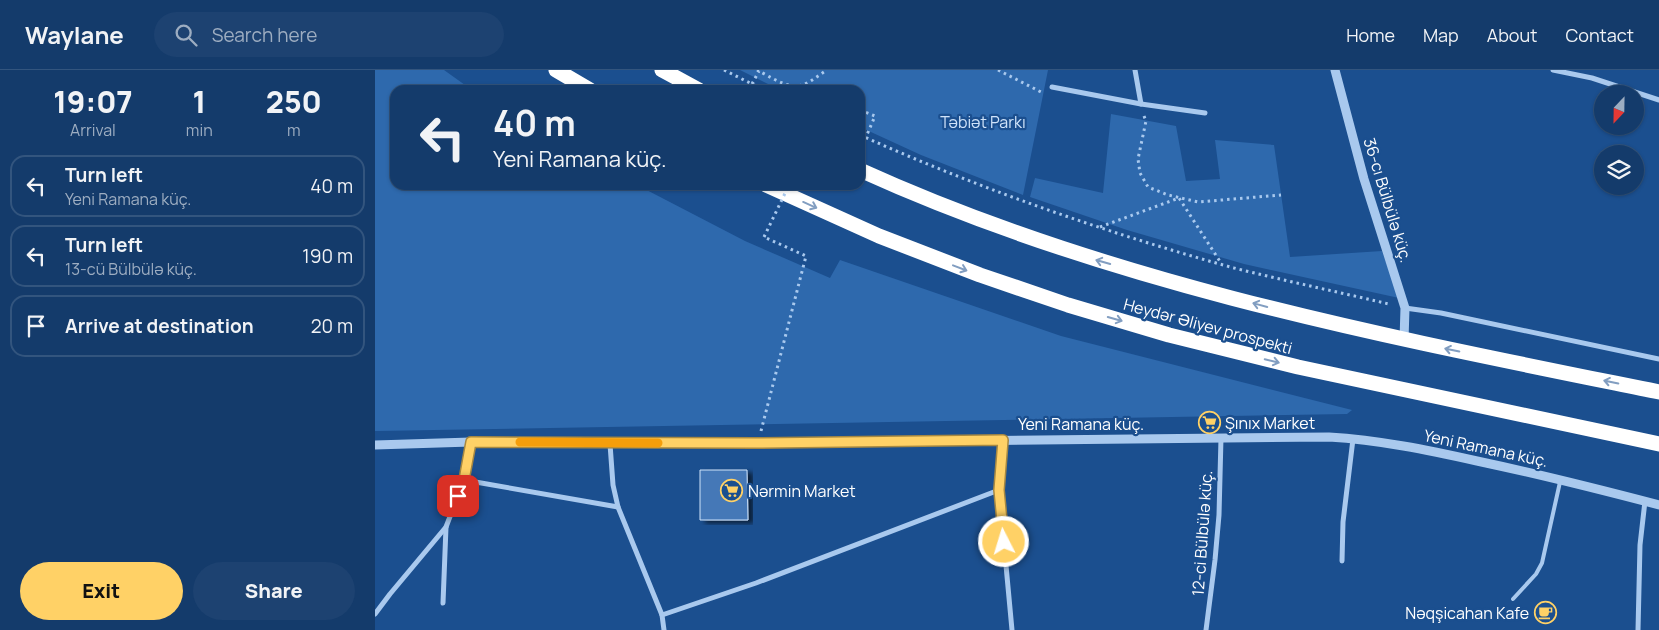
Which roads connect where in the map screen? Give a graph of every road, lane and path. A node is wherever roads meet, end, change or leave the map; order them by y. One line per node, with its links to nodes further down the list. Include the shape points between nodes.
1 (557, 70): 11 (highway)
2 (662, 70): 12 (highway)
3 (724, 70): 10 (path)
4 (758, 70): 10 (path); 13 (path)
5 (827, 70): 14 (path)
6 (998, 70): 16 (path)
7 (1135, 70): 18 (street)
8 (1335, 70): 29 (street, 36-cı Bülbülə küç., via 1364,179)
9 (1553, 70): 17 (street, via 1592,78)
10 (752, 84)
11 (582, 85)
12 (690, 85)
13 (790, 85)
14 (802, 85)
15 (1052, 87): 18 (street)
16 (1043, 93)
17 (1659, 100)
18 (1141, 104): 20 (street); 26 (path, via 1146,121 1139,159 1140,174 1148,186)
19 (865, 112): 21 (path, via 875,116)
20 (1205, 113)
21 (866, 137): 27 (path, via 998,192)
22 (865, 172): 30 (highway, Heydər Əliyev prospekti, one-way to 22, via 1088,258)
23 (777, 190): 39 (highway, Heydər Əliyev prospekti, one-way to 39, via 879,236 981,275 1160,332 1298,368)
24 (787, 190): 37 (path, bridge, via 764,237 806,256)
25 (1281, 196): 26 (path, via 1198,202)
26 (1179, 198): 27 (path); 28 (path)
27 (1099, 227): 28 (path)
28 (1221, 264): 29 (path)
29 (1405, 308): 30 (street, 36-cı Bülbülə küç.); 31 (street)
30 (1404, 340): 32 (highway, Heydər Əliyev prospekti, one-way to 30)
31 (1659, 360)
32 (1659, 392)
33 (1221, 438): 34 (street, Yeni Ramana küç.); 35 (street, Yeni Ramana küç.); 55 (street, 12-ci Bülbülə küç., via 1219,516)
34 (1353, 438): 41 (street, Yeni Ramana küç., via 1433,451); 48 (street)
35 (1003, 440): 37 (street, Yeni Ramana küç.); 43 (street)
36 (471, 442): 38 (street, Yeni Ramana küç.); 40 (street, Yeni Ramana küç.); 42 (street)
37 (757, 443): 38 (street, Yeni Ramana küç.)
38 (610, 444): 46 (street)
39 (1659, 444)
40 (375, 445)
41 (1561, 479): 44 (street, Yeni Ramana küç.); 49 (lane, via 1542,563)
42 (464, 480): 46 (street); 47 (street)
43 (999, 490): 52 (street, via 756,583); 54 (street)
44 (1645, 501): 45 (street, Yeni Ramana küç.); 56 (street, via 1640,546)
45 (1659, 504)
46 (618, 507): 52 (street)
47 (446, 527): 50 (street); 51 (street)
48 (1342, 561)
49 (1513, 599)
50 (443, 603)
51 (375, 614)
52 (662, 615): 53 (street)
53 (664, 630)
54 (1012, 630)
55 (1206, 630)
56 (1638, 630)

